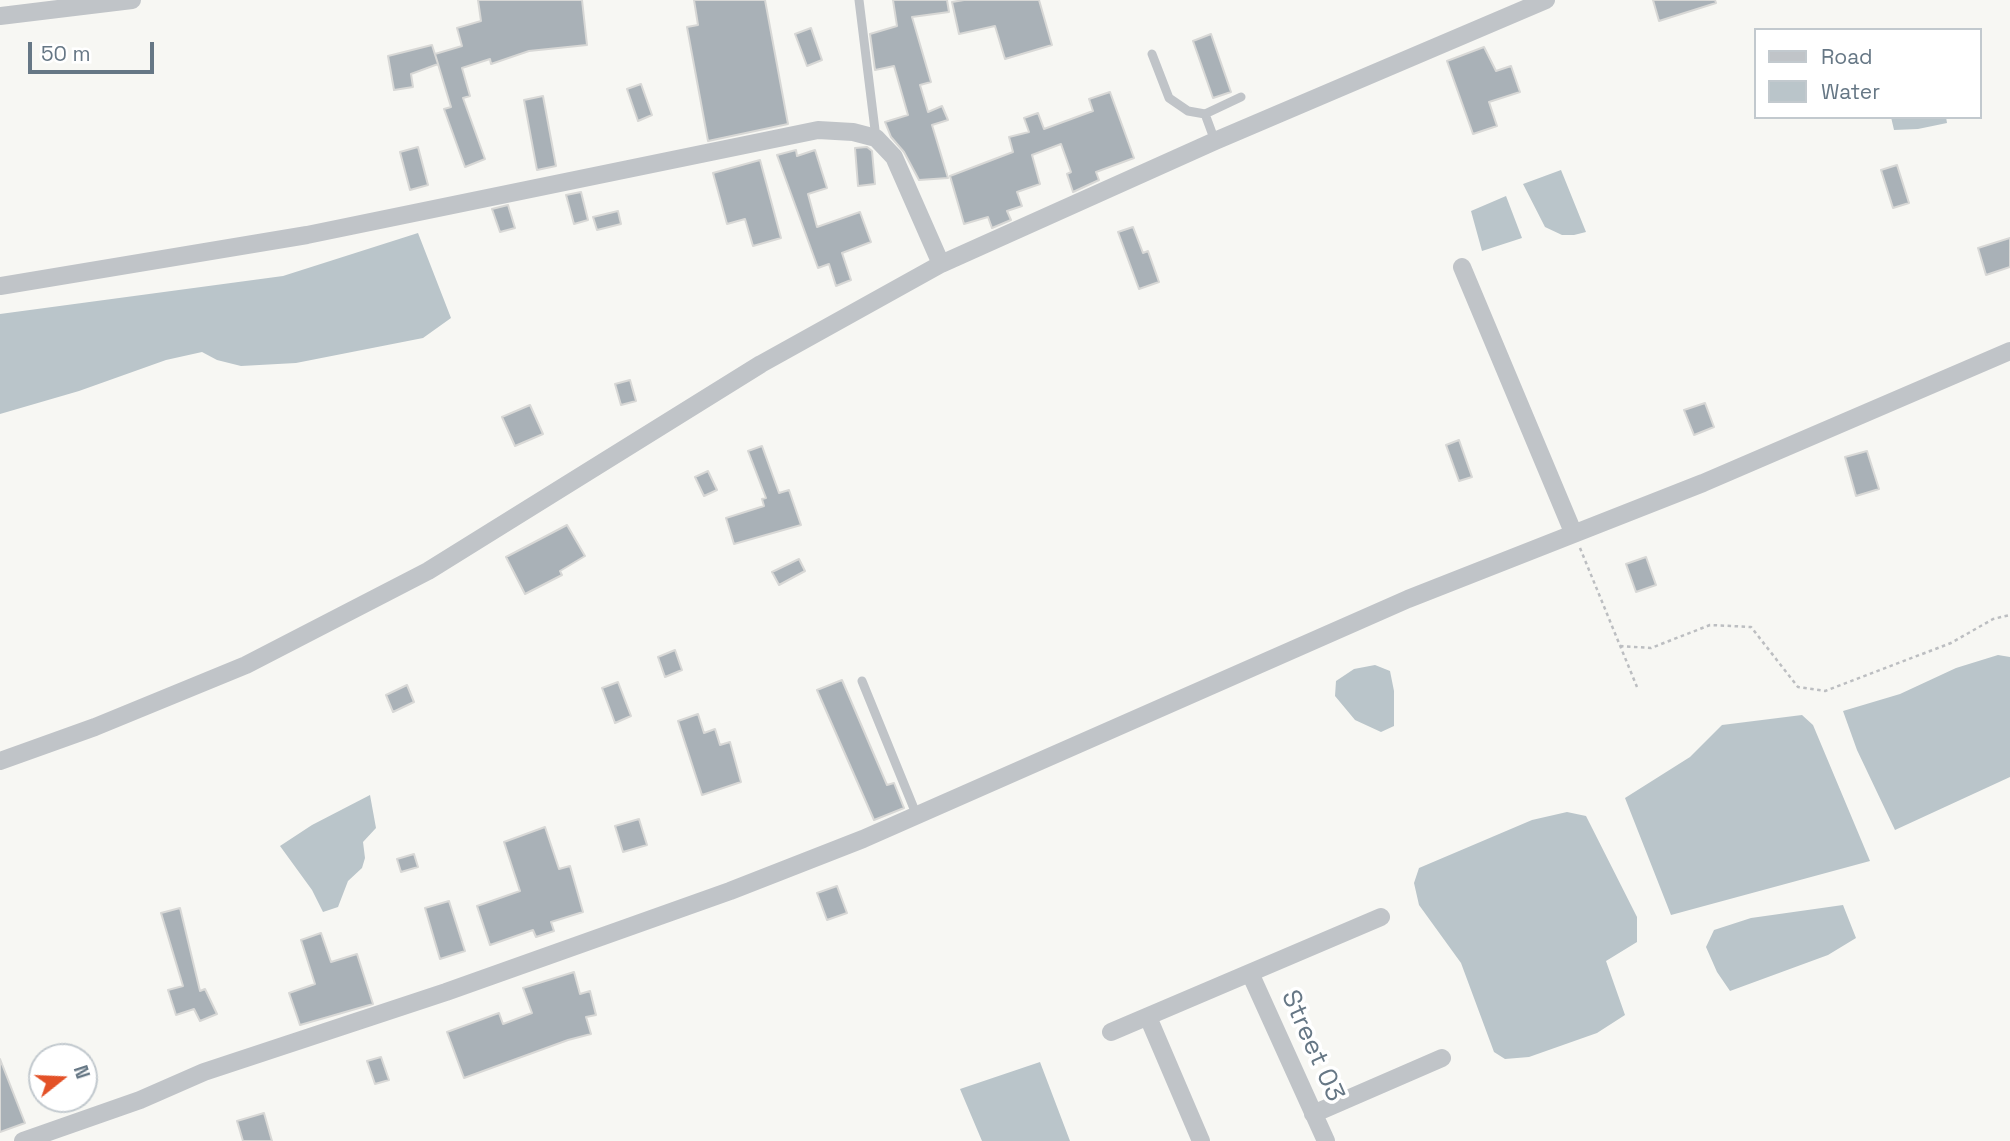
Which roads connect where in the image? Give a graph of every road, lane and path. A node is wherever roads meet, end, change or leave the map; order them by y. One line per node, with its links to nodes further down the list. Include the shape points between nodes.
1 (132, 0): 4 (street)
2 (859, 0): 8 (lane)
3 (1546, 0): 9 (street)
4 (0, 16)
5 (1152, 54): 7 (lane, via 1169,98 1188,111)
6 (1241, 97): 7 (lane)
7 (1205, 114): 9 (lane)
8 (876, 138): 10 (street, via 894,157); 12 (street, via 818,130 296,237)
9 (1215, 141): 10 (street)
10 (941, 264): 19 (street, via 761,364 429,571 246,665)
11 (1462, 267): 14 (street)
12 (0, 286)
13 (2010, 351): 14 (street, via 1703,483)
14 (1573, 532): 16 (path); 20 (street, via 1408,598)
15 (2010, 615): 16 (path, via 1825,691 1798,687 1751,627 1710,625 1651,648)
16 (1620, 646): 18 (path)
17 (862, 681): 20 (lane)
18 (1637, 687)
19 (0, 761)
20 (917, 816): 27 (street, via 718,896 204,1072)
21 (1381, 917): 22 (street)
22 (1250, 973): 23 (street); 26 (street, Street 03)
23 (1148, 1017): 24 (street); 28 (street)
24 (1111, 1032)
25 (1442, 1058): 26 (street)
26 (1313, 1114): 29 (street, Street 03)
27 (23, 1141)
28 (1201, 1141)
29 (1326, 1141)

